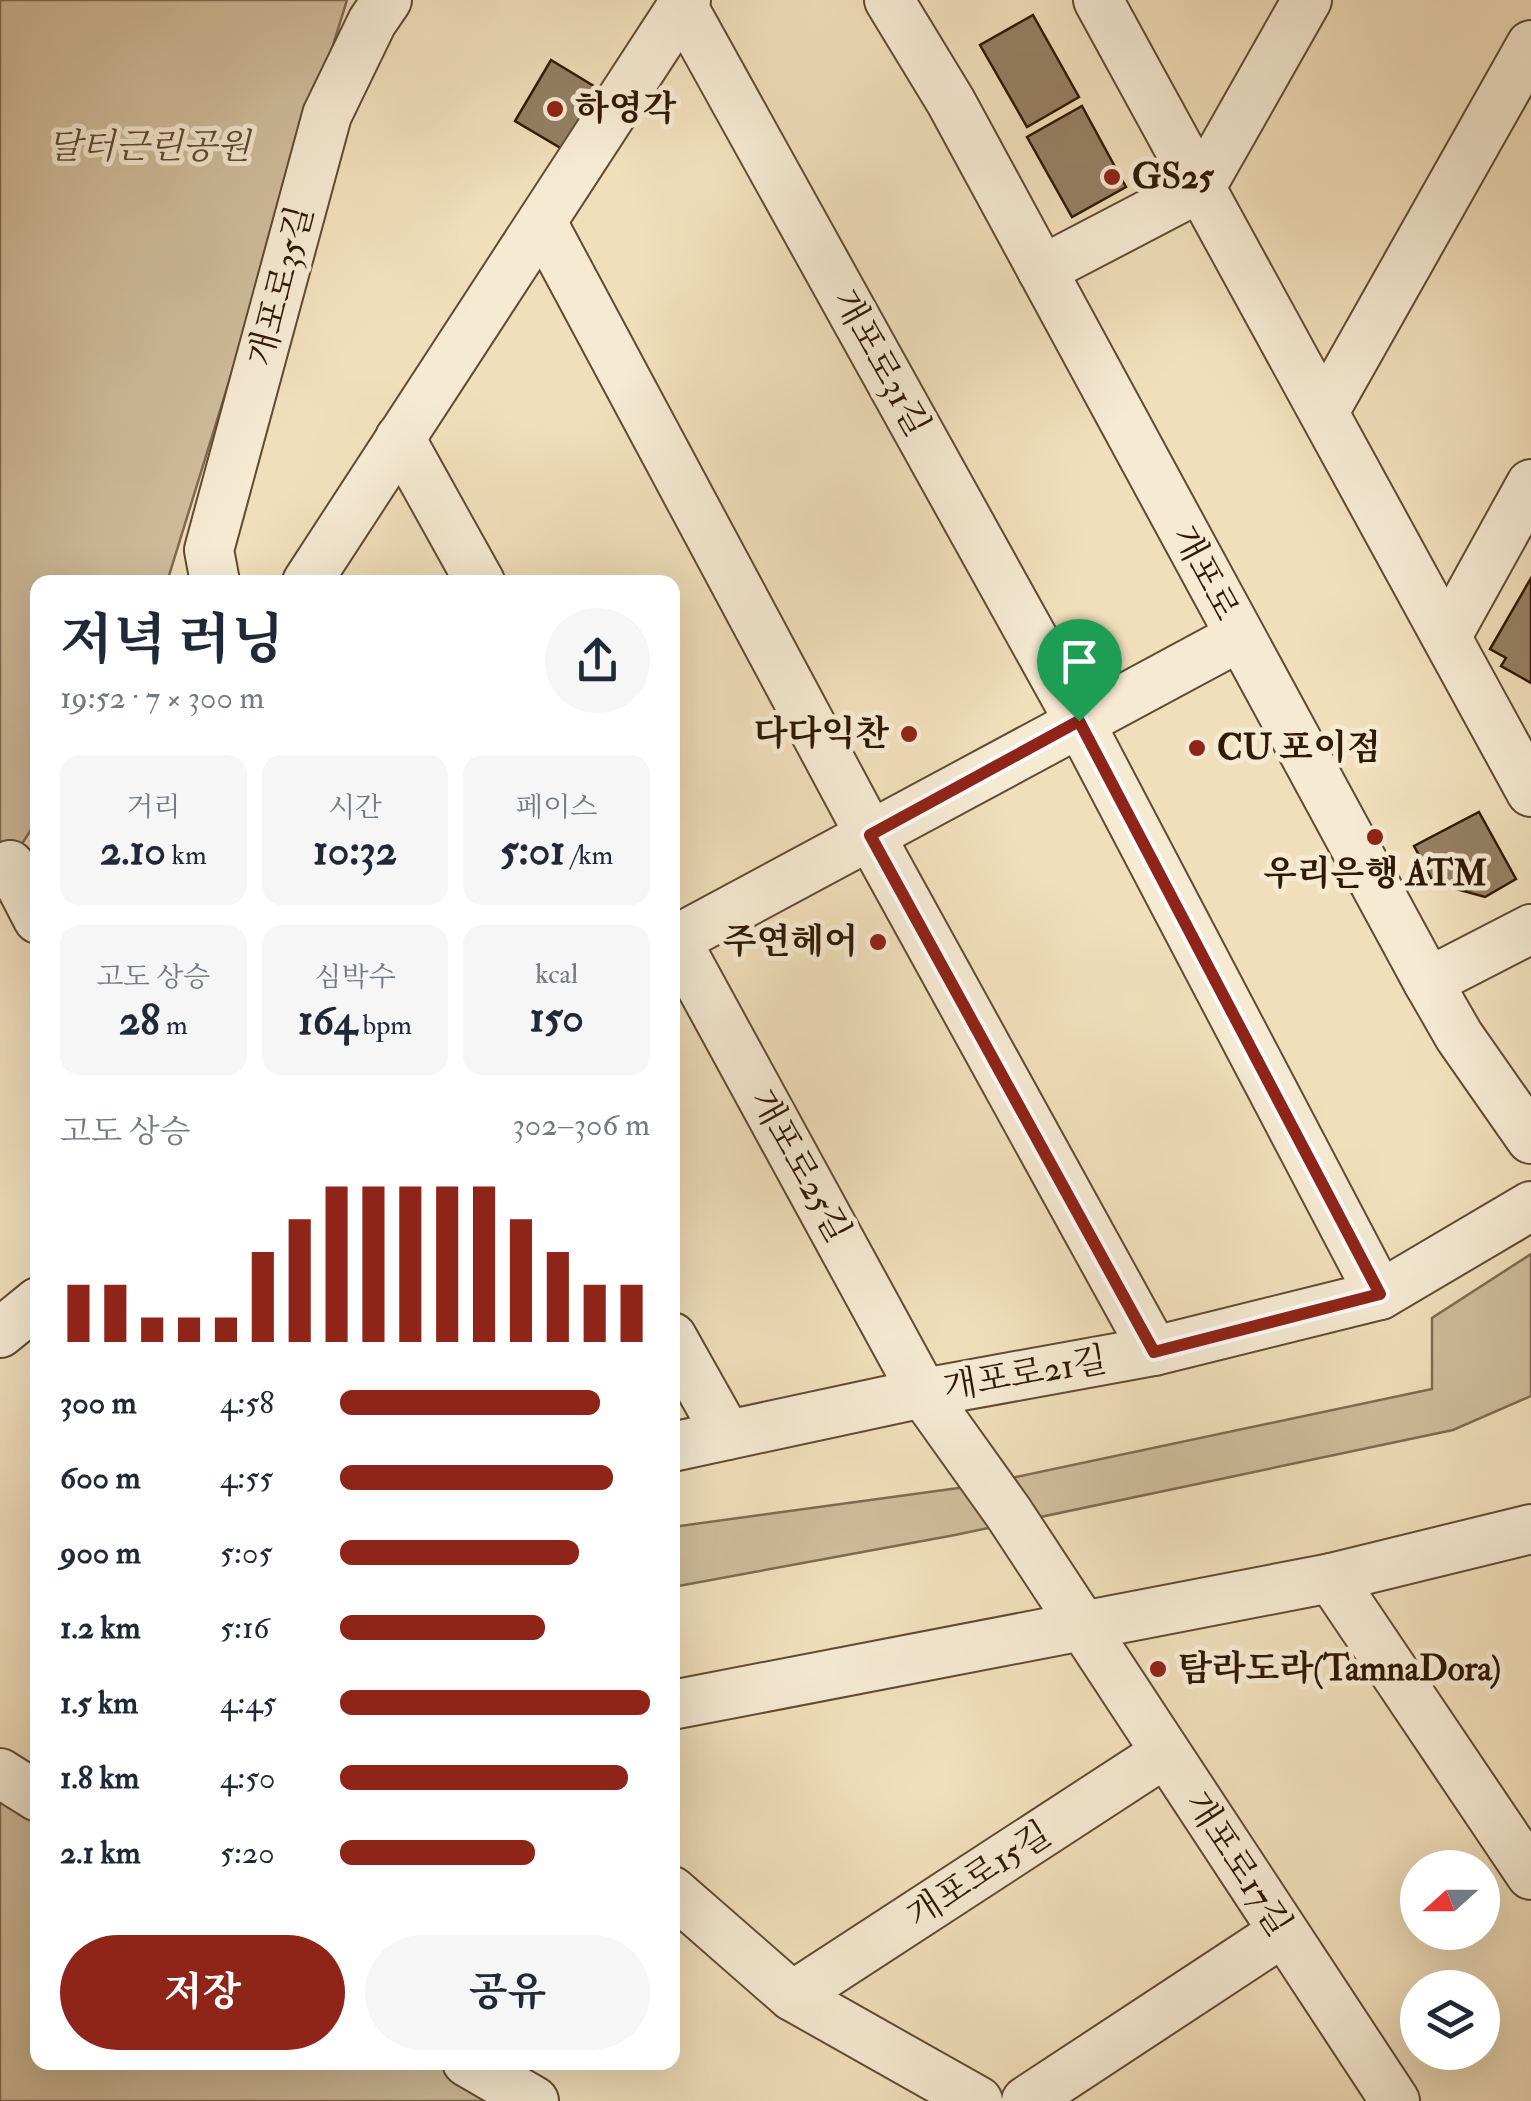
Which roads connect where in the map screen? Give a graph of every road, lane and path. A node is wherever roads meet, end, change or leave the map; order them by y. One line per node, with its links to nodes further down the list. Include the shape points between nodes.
1 (388, 0): 13 (street, 개포로35길, via 327,115 210,550)
2 (889, 0): 9 (street, 개포로)
3 (1098, 0): 7 (street)
4 (1306, 0): 7 (street)
5 (684, 3): 8 (street, 개포로31길); 18 (street, 개포로31길)
6 (1531, 45): 10 (street)
7 (1201, 187): 9 (street); 10 (street)
8 (542, 222): 11 (street, 개포로31길); 20 (street)
9 (1042, 270): 16 (street, 개포로)
10 (1324, 412): 17 (street)
11 (400, 438): 14 (street, 개포로31길); 15 (street)
12 (1531, 484): 17 (street)
13 (213, 575)
14 (312, 575)
15 (476, 575)
16 (1238, 636): 18 (street, 개포로25길); 26 (street, 개포로)
17 (1447, 636): 19 (street)
18 (1079, 721): 20 (street, 개포로25길); 29 (street)
19 (1531, 792)
20 (870, 835): 24 (street, 개포로25길); 33 (street)
21 (16, 860): 22 (street)
22 (30, 898)
23 (1531, 929): 26 (street)
24 (680, 935)
25 (680, 949): 34 (street, 개포로25길)
26 (1428, 982): 27 (street, 개포로)
27 (1531, 1139)
28 (1531, 1206): 29 (street, 개포로21길)
29 (1380, 1294): 33 (street, 개포로21길)
30 (30, 1309): 31 (street)
31 (0, 1333)
32 (680, 1351): 35 (street)
33 (1154, 1352): 34 (street, 개포로21길)
34 (923, 1393): 35 (street, 개포로21길); 39 (street, 개포로25길)
35 (727, 1435): 36 (street, 개포로21길)
36 (680, 1444)
37 (1531, 1530): 38 (street)
38 (1331, 1578): 39 (street); 44 (street)
39 (1082, 1626): 40 (street); 41 (street, 개포로17길)
40 (680, 1703)
41 (1165, 1753): 46 (street, 개포로17길); 47 (street, 개포로15길)
42 (0, 1773): 43 (street)
43 (30, 1792)
44 (1531, 1875)
45 (680, 1898): 47 (street)
46 (1283, 1932): 51 (street); 52 (street, 개포로17길)
47 (792, 1996): 50 (street)
48 (481, 2070): 49 (street)
49 (534, 2101)
50 (978, 2101)
51 (1026, 2101)
52 (1395, 2101)

